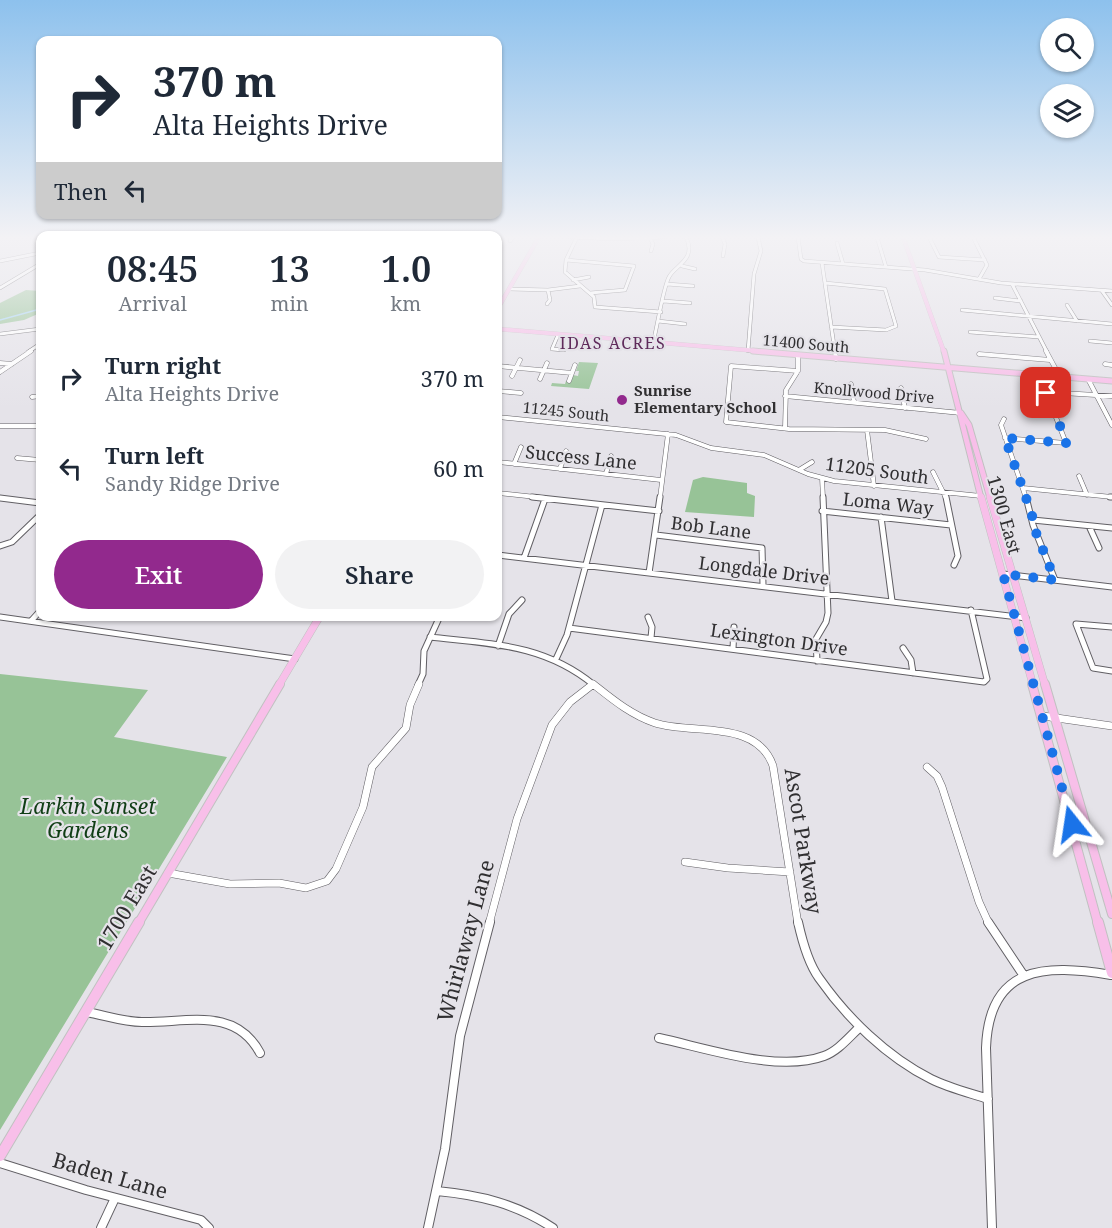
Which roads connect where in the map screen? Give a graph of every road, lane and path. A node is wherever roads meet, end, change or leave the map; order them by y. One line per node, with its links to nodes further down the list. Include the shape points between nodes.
1 (549, 294): 13 (street)
2 (591, 294): 16 (street, via 595,307)
3 (665, 294): 10 (street)
4 (752, 294): 34 (street)
5 (827, 294): 22 (street)
6 (887, 294): 22 (street, via 896,326 891,330)
7 (924, 294): 48 (main road, 1300 East)
8 (1017, 294): 11 (street)
9 (995, 298): 11 (street)
10 (663, 301): 12 (street); 16 (street)
11 (1021, 301): 17 (street)
12 (690, 303)
13 (547, 304)
14 (1067, 305): 19 (street)
15 (962, 310): 17 (street)
16 (661, 312): 18 (street)
17 (1030, 317): 19 (street); 28 (street)
18 (658, 321): 20 (street); 31 (street)
19 (1077, 321): 21 (street)
20 (685, 324)
21 (1112, 324)
22 (831, 327): 37 (street)
23 (36, 330): 26 (street)
24 (502, 330): 27 (main road, 11400 South)
25 (970, 332): 28 (street)
26 (0, 334)
27 (558, 335): 31 (main road, 11400 South); 33 (street, via 552,349)
28 (1039, 337): 39 (street)
29 (1090, 341): 30 (street)
30 (1112, 342)
31 (653, 343): 34 (main road, 11400 South)
32 (36, 347): 41 (street)
33 (564, 350)
34 (748, 351): 36 (main road, 11400 South)
35 (979, 354): 39 (street)
36 (798, 355): 37 (main road, 11400 South); 50 (street)
37 (836, 358): 48 (main road, 11400 South)
38 (520, 360): 47 (street)
39 (1050, 360): 54 (street)
40 (0, 363): 41 (street)
41 (12, 363): 51 (street)
42 (547, 363): 49 (street)
43 (1105, 364): 45 (street)
44 (575, 365): 52 (street)
45 (1112, 365)
46 (502, 366): 47 (street)
47 (516, 368): 49 (street); 53 (street)
48 (949, 368): 54 (main road, 11400 South); 70 (main road, 1300 East)
49 (544, 370): 52 (street); 55 (street)
50 (798, 371): 65 (street); 76 (street, Knollwood Drive, via 731,366 726,422)
51 (0, 372)
52 (572, 373): 57 (street)
53 (512, 376)
54 (1060, 377): 56 (main road, 11400 South)
55 (540, 379)
56 (1088, 380): 58 (main road, 11400 South); 63 (street)
57 (569, 381)
58 (1112, 381)
59 (851, 384): 68 (street)
60 (901, 388): 69 (street)
61 (502, 391): 62 (street)
62 (521, 393)
63 (1096, 394): 66 (street); 73 (street); 79 (street, via 1046,393 1066,443)
64 (36, 396): 67 (street)
65 (785, 396): 68 (street, Knollwood Drive); 76 (street)
66 (1112, 396)
67 (32, 397)
68 (854, 402): 69 (street, Knollwood Drive)
69 (904, 408): 70 (street, Knollwood Drive)
70 (961, 413): 101 (main road, 1300 East); 124 (main road, 1300 East, via 969,425)
71 (502, 417): 78 (street, 11245 South)
72 (1004, 419): 79 (street, via 1001,425)
73 (1112, 425)
74 (0, 426): 75 (street)
75 (36, 426)
76 (785, 428): 77 (street)
77 (867, 430): 80 (street, via 914,434); 96 (street)
78 (668, 434): 90 (street, 11205 South, via 725,452 765,455); 95 (street)
79 (1005, 438): 97 (street)
80 (926, 439)
81 (521, 447): 88 (street)
82 (566, 451): 89 (street)
83 (611, 456): 92 (street)
84 (17, 458): 85 (street)
85 (36, 460)
86 (502, 462): 88 (street, Success Lane)
87 (812, 462): 90 (street)
88 (514, 464): 89 (street, Success Lane)
89 (560, 469): 92 (street, Success Lane)
90 (799, 470): 94 (street, 11205 South)
91 (933, 472): 98 (street)
92 (606, 474): 95 (street, Success Lane)
93 (1079, 476): 100 (street)
94 (822, 478): 96 (street, 11205 South); 108 (street)
95 (661, 480): 107 (street)
96 (874, 486): 98 (street, 11205 South)
97 (1023, 488): 100 (street); 111 (street)
98 (943, 493): 101 (street, 11205 South); 112 (street)
99 (502, 494): 104 (street)
100 (1087, 495): 103 (street)
101 (981, 496): 123 (main road, 1300 East)
102 (0, 498): 105 (street)
103 (1112, 498)
104 (545, 499): 106 (street); 119 (street)
105 (36, 502)
106 (602, 505): 107 (street); 120 (street)
107 (659, 511): 115 (street)
108 (822, 511): 109 (street, Loma Way); 128 (street)
109 (881, 517): 112 (street, Loma Way); 130 (street)
110 (36, 518): 116 (street)
111 (1033, 520): 113 (street); 125 (street)
112 (951, 525): 121 (street, via 957,556)
113 (1089, 526): 114 (street); 117 (street)
114 (1112, 528)
115 (656, 535): 122 (street); 126 (street, Bob Lane, via 762,548)
116 (2, 546)
117 (1099, 548)
118 (502, 555): 119 (street, Longdale Drive)
119 (524, 558): 120 (street, Longdale Drive)
120 (585, 565): 122 (street, Longdale Drive); 142 (street)
121 (954, 565)
122 (649, 573): 126 (street, Longdale Drive)
123 (1003, 574): 124 (street); 133 (main road, 1300 East)
124 (1014, 575): 125 (street); 136 (main road, 1300 East)
125 (1055, 580): 127 (street)
126 (762, 585): 128 (street, Longdale Drive)
127 (1112, 587)
128 (827, 593): 130 (street, Longdale Drive); 150 (street, via 828,618 816,639)
129 (522, 600): 145 (street, via 510,611)
130 (892, 601): 131 (street, Longdale Drive)
131 (971, 610): 133 (street, Longdale Drive); 152 (street, Lexington Drive, via 986,681)
132 (36, 615): 137 (street)
133 (1015, 616): 136 (street, Longdale Drive); 154 (main road, 1300 East)
134 (0, 617): 137 (street)
135 (648, 617): 144 (street)
136 (1026, 618): 155 (main road, 1300 East)
137 (31, 621): 149 (street)
138 (318, 621): 149 (main road, 1700 East)
139 (438, 621): 143 (street)
140 (734, 627): 147 (street)
141 (1112, 627): 151 (street, via 1076,624 1093,668)
142 (569, 628): 144 (street, Lexington Drive); 148 (street)
143 (430, 637): 145 (street, Ascot Parkway); 160 (street, via 422,657 422,680 410,705 406,728 372,767 363,807 327,881 306,888 279,883 230,884)
144 (651, 639): 147 (street, Lexington Drive)
145 (498, 646): 148 (street, Ascot Parkway)
146 (903, 648): 152 (street)
147 (733, 649): 150 (street, Lexington Drive)
148 (556, 659): 153 (street, Ascot Parkway)
149 (295, 660): 160 (main road, 1700 East)
150 (816, 660): 152 (street, Lexington Drive)
151 (1112, 671)
152 (913, 673)
153 (592, 685): 159 (street, Ascot Parkway, via 647,721 738,736 760,744 773,766); 171 (street, Whirlaway Lane, via 570,702 552,725 517,819 460,1036)
154 (1043, 716): 155 (street); 162 (main road, 1300 East)
155 (1055, 718): 156 (street); 161 (main road, 1300 East)
156 (1112, 726)
157 (927, 767): 163 (street, via 942,787 990,926)
158 (685, 862): 159 (street)
159 (790, 872): 165 (street, Ascot Parkway, via 808,958 831,994)
160 (168, 873): 164 (main road, 1700 East)
161 (1112, 914)
162 (1112, 974): 163 (street, via 1069,969)
163 (1024, 976): 168 (street, via 1005,990 992,1009 987,1041)
164 (86, 1012): 167 (street, via 141,1022 206,1020 228,1024 248,1032); 169 (main road, 1700 East)
165 (860, 1027): 166 (street, via 840,1047 824,1057 804,1062 782,1062); 168 (street, Ascot Parkway, via 907,1065 933,1080)
166 (659, 1038)
167 (260, 1053)
168 (988, 1099): 177 (street)
169 (0, 1156)
170 (0, 1163): 172 (street, Baden Lane)
171 (437, 1191): 175 (street, Whirlaway Lane); 176 (street, via 501,1200)
172 (115, 1198): 173 (street); 174 (street, Baden Lane, via 201,1220)
173 (101, 1228)
174 (208, 1228)
175 (428, 1228)
176 (553, 1228)
177 (992, 1228)

